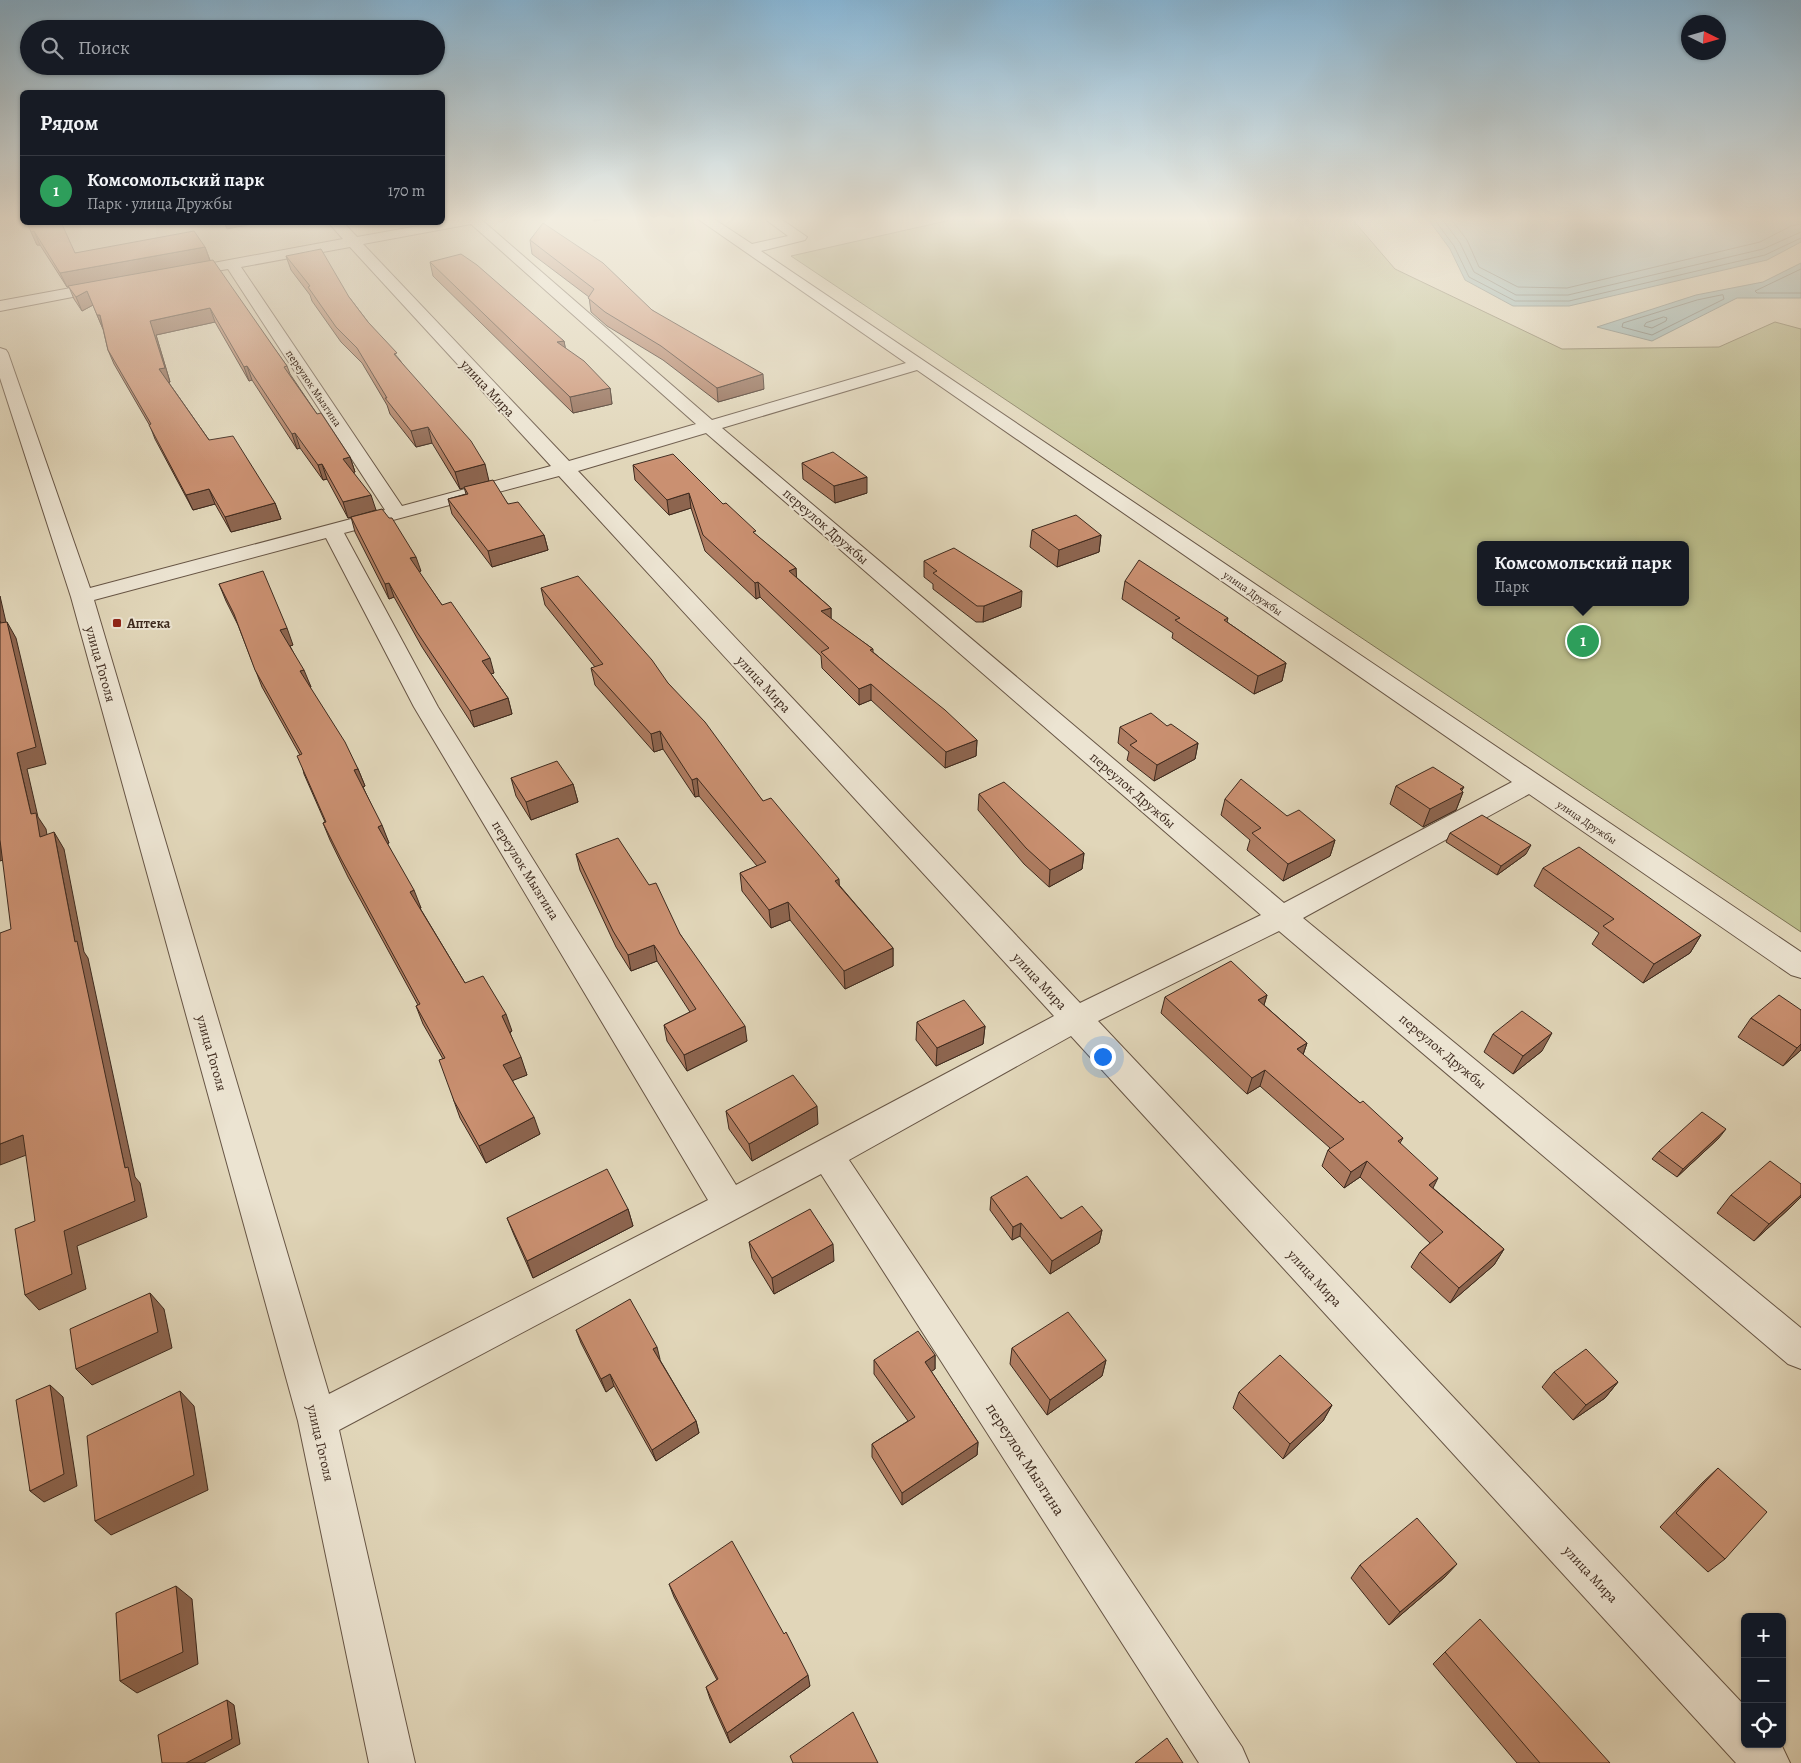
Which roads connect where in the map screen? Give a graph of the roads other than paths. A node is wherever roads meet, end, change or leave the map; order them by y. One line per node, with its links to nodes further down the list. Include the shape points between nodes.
1 (26, 301): 6 (street)
2 (256, 301): 11 (street, переулок Мызгина)
3 (407, 301): 10 (street, улица Мира)
4 (569, 301): 9 (street, переулок Дружбы)
5 (828, 301): 8 (street, улица Дружбы)
6 (0, 306)
7 (0, 352): 13 (street, улица Гоголя)
8 (921, 364): 9 (street); 14 (street, улица Дружбы)
9 (710, 427): 10 (street); 15 (street, переулок Дружбы)
10 (563, 469): 11 (street); 17 (street, улица Мира)
11 (397, 513): 12 (street)
12 (332, 530): 13 (street); 19 (street, переулок Мызгина, via 426,707)
13 (82, 597): 21 (street, улица Гоголя)
14 (1529, 783): 15 (street); 16 (street, улица Дружбы)
15 (1282, 917): 17 (street); 20 (street, переулок Дружбы)
16 (1801, 968)
17 (1075, 1019): 18 (street); 22 (street, улица Мира)
18 (827, 1155): 19 (street); 25 (street, переулок Мызгина)
19 (730, 1204): 21 (street)
20 (1801, 1351)
21 (317, 1421): 24 (street, улица Гоголя)
22 (1741, 1735)
23 (1753, 1748): 26 (street)
24 (392, 1763)
25 (1226, 1763)
26 (1767, 1763)

